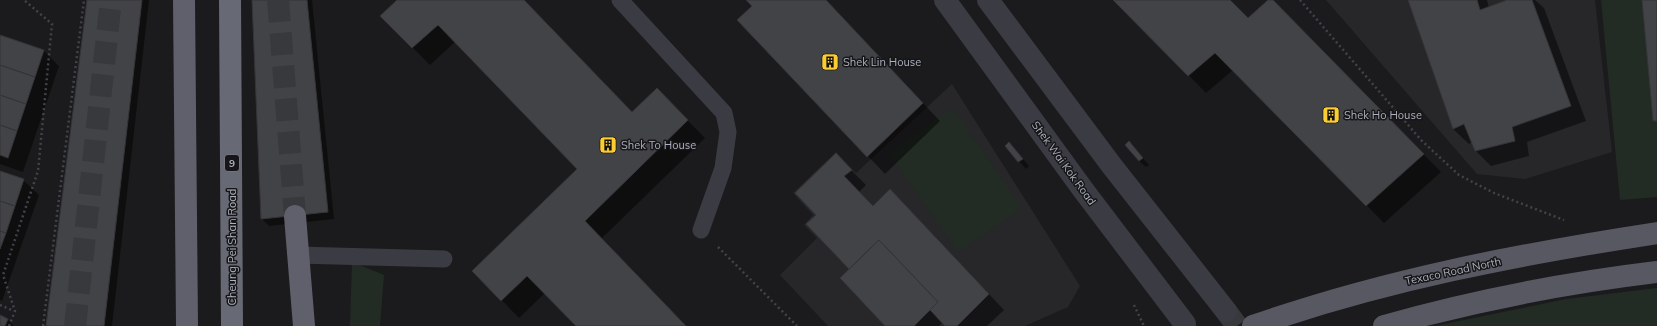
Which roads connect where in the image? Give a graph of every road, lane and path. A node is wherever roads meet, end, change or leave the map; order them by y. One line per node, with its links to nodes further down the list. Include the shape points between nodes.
1 (24, 0): 18 (path, via 52,24 38,171 3,275)
2 (84, 0): 22 (path)
3 (184, 0): 23 (highway)
4 (230, 0): 24 (highway, Cheung Pei Shan Road / 9)
5 (620, 0): 11 (lane, via 724,113 728,132 723,168)
6 (945, 0): 20 (street, Shek Wai Kok Road)
7 (988, 0): 19 (street, via 1112,166)
8 (1300, 0): 10 (path, via 1422,141 1459,175 1494,193)
9 (295, 216): 13 (highway)
10 (1570, 222)
11 (701, 230): 26 (path)
12 (1657, 233): 28 (main road, Texaco Road North, via 1582,244 1475,265 1380,287)
13 (298, 254): 14 (lane); 25 (highway)
14 (444, 259)
15 (1657, 272): 29 (main road, via 1526,293)
16 (1133, 302): 27 (path)
17 (0, 305): 18 (path)
18 (15, 311): 21 (path)
19 (1226, 311)
20 (1185, 324)
21 (9, 326)
22 (43, 326)
23 (187, 326)
24 (232, 326)
25 (304, 326)
26 (797, 326)
27 (1144, 326)
28 (1253, 326)
29 (1384, 326)

